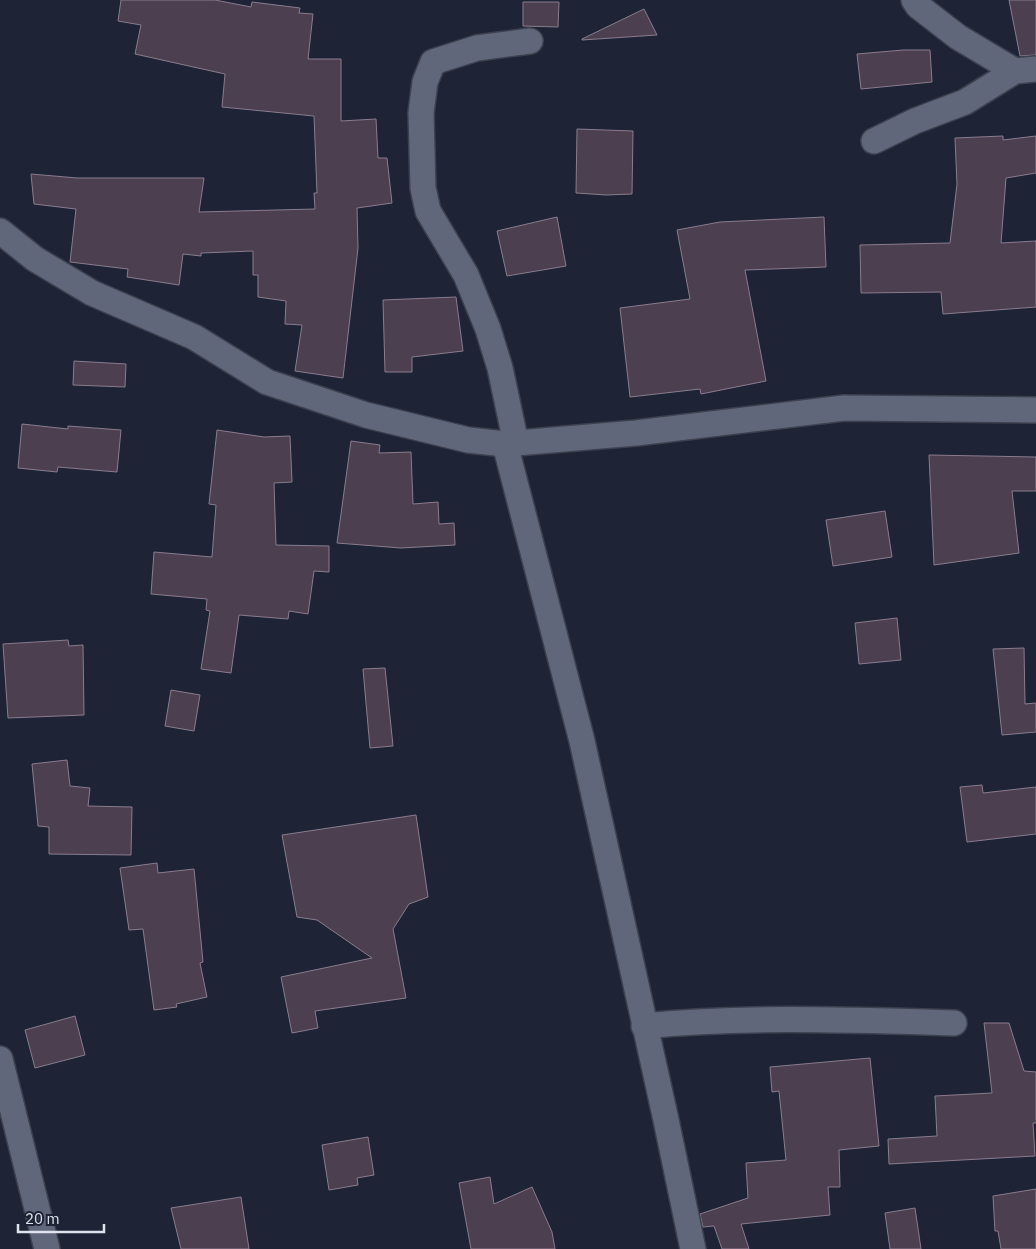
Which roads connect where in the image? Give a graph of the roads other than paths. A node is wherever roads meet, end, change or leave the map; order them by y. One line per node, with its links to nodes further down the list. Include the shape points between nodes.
1 (914, 0): 3 (street, via 958,37)
2 (530, 41): 7 (street, via 477,48 433,62 425,82 421,113 423,188 428,211 466,275 488,328 500,368)
3 (1026, 70): 4 (street, via 965,102 914,121)
4 (874, 141)
5 (0, 231): 7 (street, via 35,259 92,293 194,337 267,382 366,416 468,440)
6 (1036, 410): 7 (street, via 844,408 636,433)
7 (510, 444): 9 (street, via 582,741)
8 (954, 1023): 9 (street, via 801,1018 703,1020)
9 (644, 1026): 12 (street)
10 (0, 1059): 11 (street)
11 (47, 1249)
12 (693, 1249)

